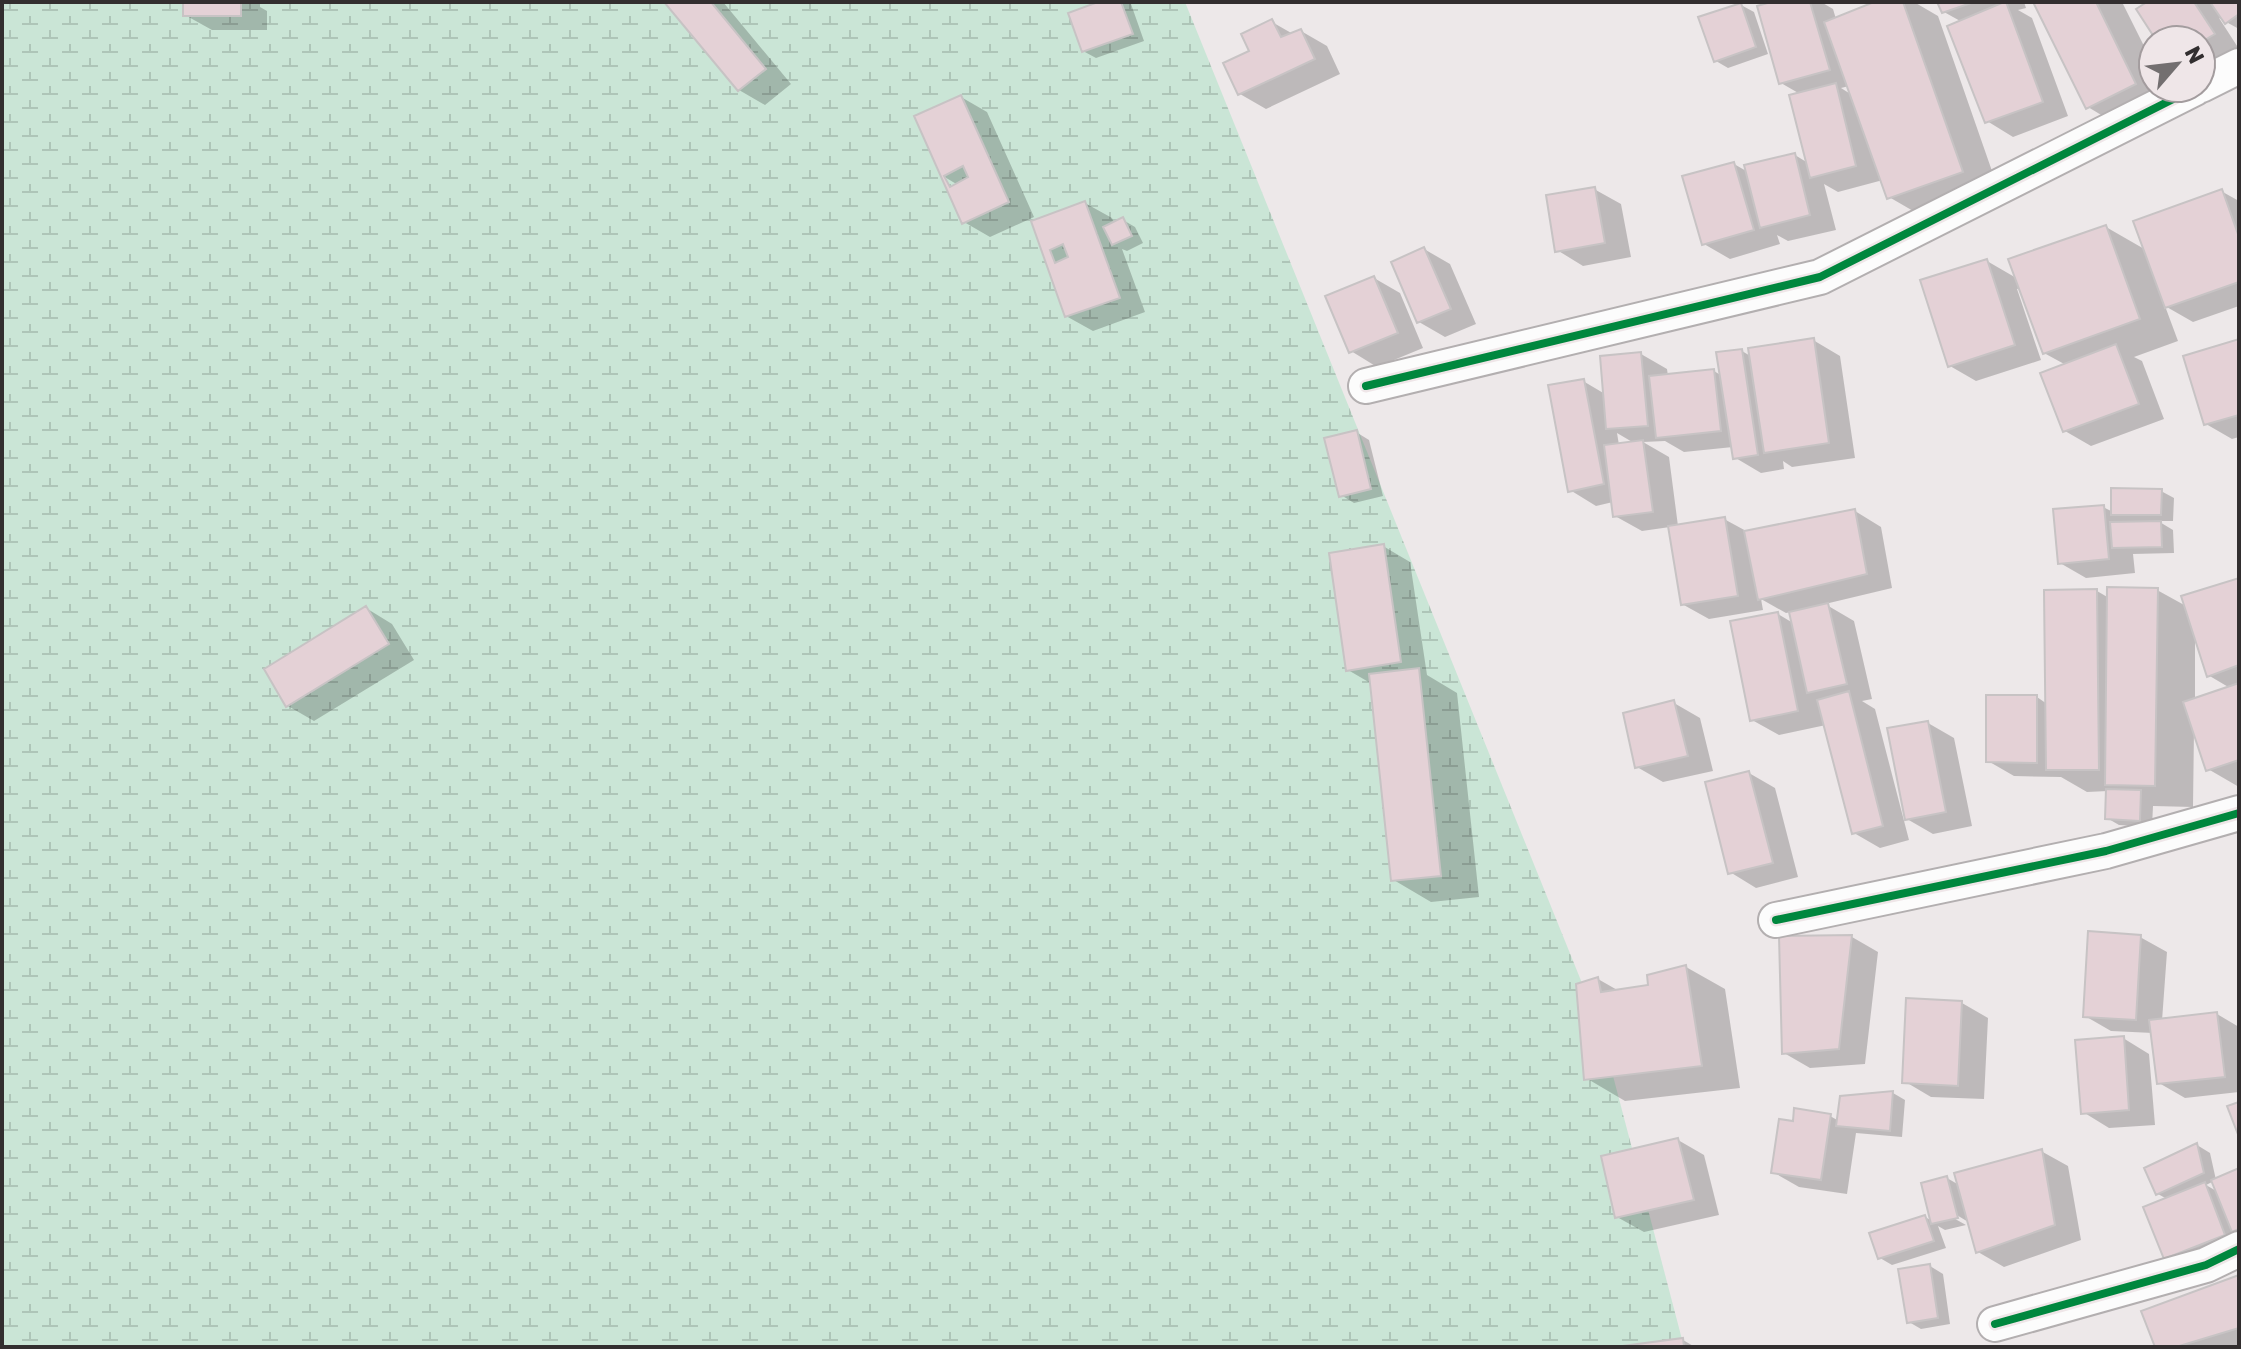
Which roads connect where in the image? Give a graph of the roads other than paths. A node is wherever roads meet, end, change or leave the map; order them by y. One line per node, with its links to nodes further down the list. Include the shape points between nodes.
1 (2239, 66): 2 (street)
2 (2217, 77)
3 (2163, 104): 4 (street, via 1820,277)
4 (1366, 386)
5 (2239, 813): 6 (street, via 2106,851)
6 (1776, 920)
7 (2239, 1249): 8 (street, via 2206,1265)
8 (1995, 1324)

